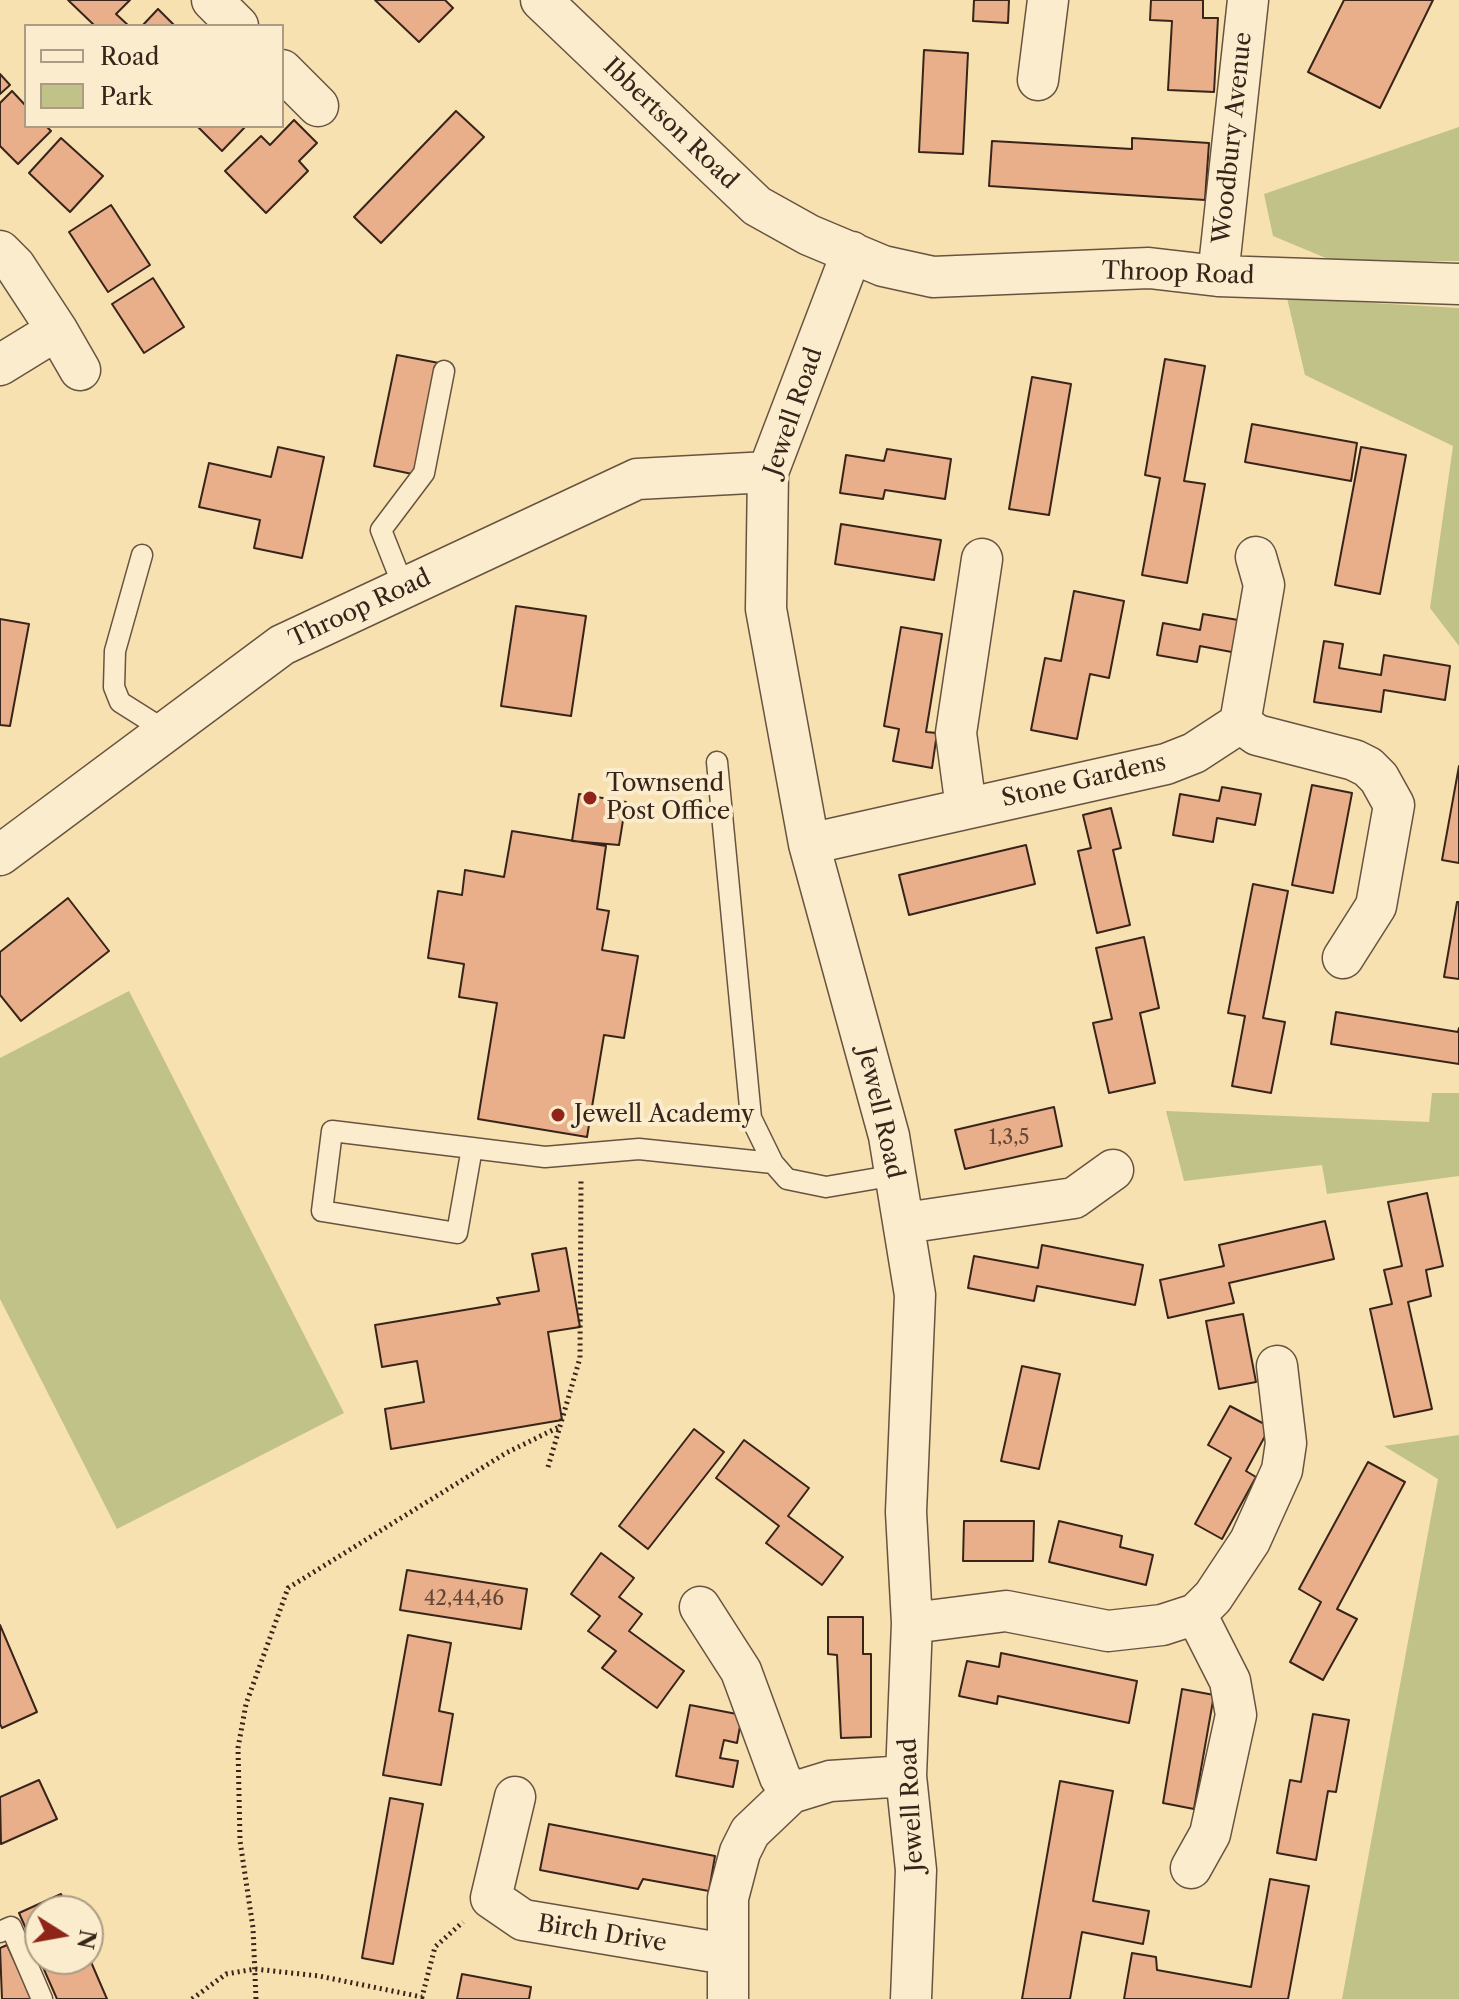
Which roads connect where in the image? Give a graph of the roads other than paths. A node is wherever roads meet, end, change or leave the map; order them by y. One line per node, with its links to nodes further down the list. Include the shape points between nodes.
1 (212, 0): 5 (street)
2 (541, 0): 9 (street, Ibbertson Road, via 731,184)
3 (1048, 0): 7 (street)
4 (1248, 0): 12 (street, Woodbury Avenue)
5 (236, 24)
6 (284, 72): 8 (street)
7 (1038, 80)
8 (318, 106)
9 (809, 235): 11 (street, Throop Road)
10 (0, 251): 14 (street)
11 (852, 252): 12 (street, Throop Road, via 883,266 933,277 1149,268); 18 (street, Jewell Road)
12 (1218, 276): 13 (street, Throop Road)
13 (1459, 284)
14 (57, 330): 15 (street); 16 (street)
15 (0, 365)
16 (80, 370)
17 (444, 371): 22 (lane, via 424,473 381,530)
18 (768, 472): 22 (street, Throop Road, via 637,479); 27 (street, Jewell Road, via 766,609)
19 (142, 555): 24 (lane, via 115,651 114,687 120,702)
20 (1256, 557): 23 (street, via 1264,585)
21 (982, 559): 26 (street, Stone Gardens, via 956,733)
22 (404, 588): 24 (street, Throop Road, via 282,645)
23 (1240, 723): 26 (street, Stone Gardens, via 1166,764); 29 (street, via 1257,735 1368,767 1394,805 1376,906)
24 (166, 731): 28 (street, Throop Road)
25 (717, 762): 31 (lane, via 751,1118)
26 (966, 808): 27 (street, Stone Gardens)
27 (809, 844): 33 (street, Jewell Road)
28 (0, 855)
29 (1343, 958)
30 (472, 1148): 30 (lane, via 332,1131 322,1211 457,1233); 31 (lane, via 545,1157 639,1149)
31 (773, 1163): 33 (lane, via 787,1179 826,1187)
32 (1113, 1170): 34 (street, via 1074,1198)
33 (896, 1175): 34 (street, Jewell Road)
34 (905, 1223): 38 (street, Jewell Road, via 915,1295 906,1512)
35 (1277, 1366): 37 (street, via 1286,1443 1282,1470 1250,1541)
36 (700, 1607): 40 (street, via 741,1671 780,1777)
37 (1196, 1614): 38 (street, via 1162,1625 1108,1631 1006,1611); 42 (street, via 1230,1681 1236,1715 1210,1834)
38 (912, 1623): 39 (street, Jewell Road)
39 (906, 1776): 40 (street, via 830,1781); 47 (street, Jewell Road, via 916,1870)
40 (791, 1793): 44 (street, via 759,1823 740,1852 728,1898)
41 (515, 1797): 44 (street, Birch Drive, via 491,1898 523,1920)
42 (1191, 1868)
43 (0, 1932): 45 (lane, via 11,1927)
44 (726, 1954): 46 (street)
45 (42, 1999)
46 (728, 1999)
47 (911, 1999)

